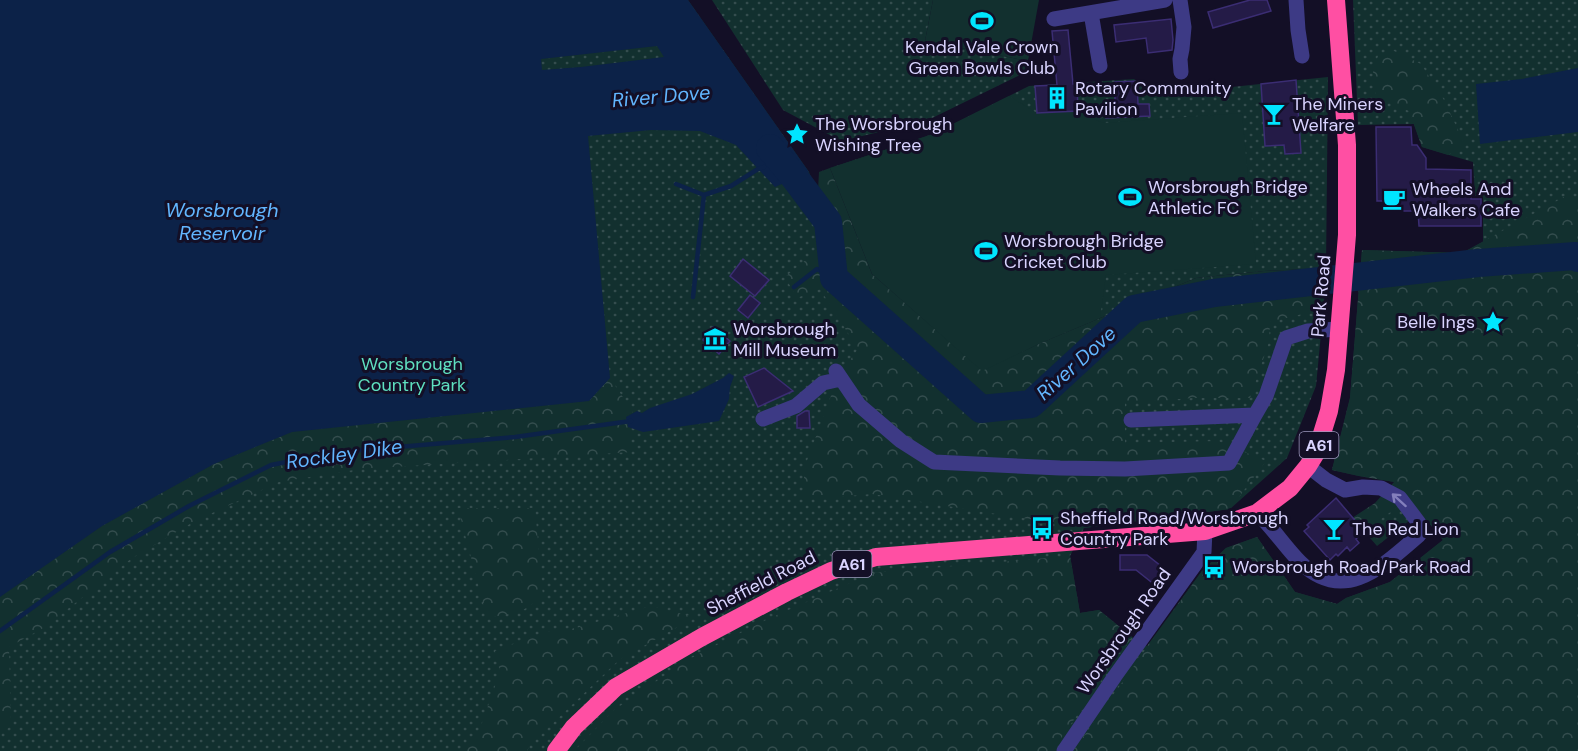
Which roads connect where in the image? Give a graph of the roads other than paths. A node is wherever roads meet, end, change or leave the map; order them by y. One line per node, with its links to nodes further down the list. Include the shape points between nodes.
1 (1165, 0): 5 (street)
2 (1180, 0): 10 (street, via 1185,27 1179,59)
3 (1296, 0): 8 (street)
4 (1336, 0): 11 (highway, Park Road / A61, via 1347,145 1347,235)
5 (1126, 4): 6 (street)
6 (1091, 13): 7 (street); 9 (street)
7 (1054, 19)
8 (1302, 56)
9 (1100, 66)
10 (1181, 72)
11 (1339, 329): 12 (street, via 1308,331 1287,338); 15 (highway, Park Road / A61, via 1329,411)
12 (1255, 415): 13 (street, via 1230,463 1125,469 934,462 901,441 860,405 839,375 796,406); 14 (street)
13 (763, 419)
14 (1131, 420)
15 (1308, 466): 16 (highway, Park Road / A61, via 1290,488); 16 (street, one-way to 15, via 1300,562 1317,576 1334,582 1368,575 1419,535 1419,523 1400,498 1382,488 1345,489)
16 (1257, 513): 17 (highway, Park Road / A61)
17 (1205, 531): 18 (highway, Sheffield Road / A61, via 876,557 831,571 711,632 616,687 574,727); 19 (street, Worsbrough Road, via 1204,552)
18 (556, 751)
19 (1064, 751)

